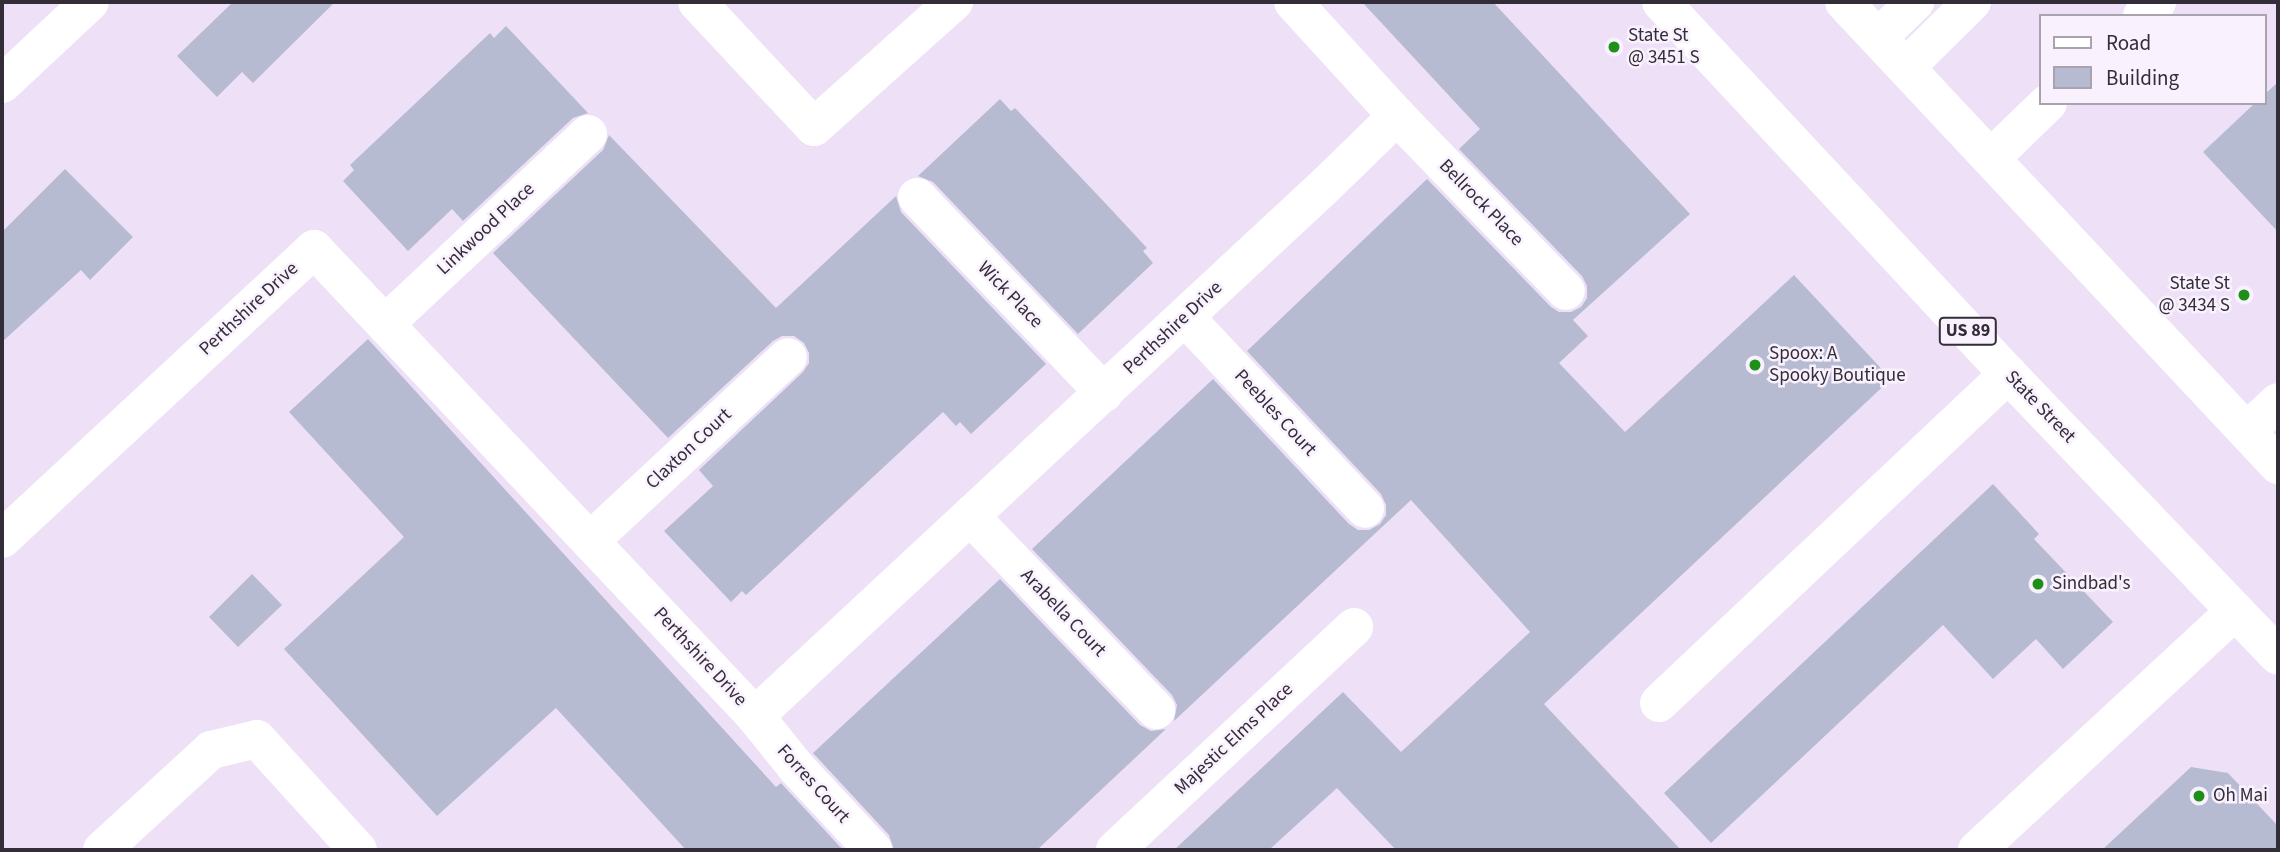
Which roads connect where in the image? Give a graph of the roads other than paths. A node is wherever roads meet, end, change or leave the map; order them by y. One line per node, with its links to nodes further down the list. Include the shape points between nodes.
1 (90, 2): 13 (street)
2 (696, 2): 3 (street, via 814,127)
3 (954, 2)
4 (1293, 2): 15 (street)
5 (1661, 2): 23 (street, State Street / US 89)
6 (1844, 2): 11 (street)
7 (1915, 2): 11 (street)
8 (1972, 2): 12 (street)
9 (2157, 2): 10 (street)
10 (2144, 14)
11 (1878, 38): 12 (street)
12 (1906, 67): 17 (street)
13 (2, 84)
14 (2046, 105): 17 (street)
15 (1397, 116): 19 (street, Bellrock Place); 20 (street, Perthshire Drive)
16 (588, 134): 21 (street, Linkwood Place)
17 (1991, 158): 26 (street)
18 (916, 197): 24 (street, Wick Place)
19 (1566, 291)
20 (1185, 317): 24 (street, Perthshire Drive); 28 (street, Peebles Court)
21 (385, 324): 30 (street, Perthshire Drive, via 314,249); 31 (street, Perthshire Drive)
22 (788, 356): 31 (street, Claxton Court)
23 (2008, 374): 32 (street, State Street / US 89); 35 (street)
24 (1104, 393): 29 (street, Perthshire Drive)
25 (2278, 402): 26 (street)
26 (2247, 431): 27 (street)
27 (2278, 465)
28 (1365, 509)
29 (970, 516): 36 (street, Arabella Court); 37 (street, Perthshire Drive)
30 (2, 539)
31 (590, 541): 37 (street, Perthshire Drive)
32 (2235, 611): 34 (street, State Street / US 89); 42 (street)
33 (1354, 627): 41 (street, Majestic Elms Place)
34 (2278, 656)
35 (1659, 702)
36 (1156, 710)
37 (755, 716): 40 (street, Forres Court)
38 (102, 850): 39 (street, via 211,750 257,739)
39 (358, 850)
40 (873, 850)
41 (1115, 850)
42 (1977, 850)

